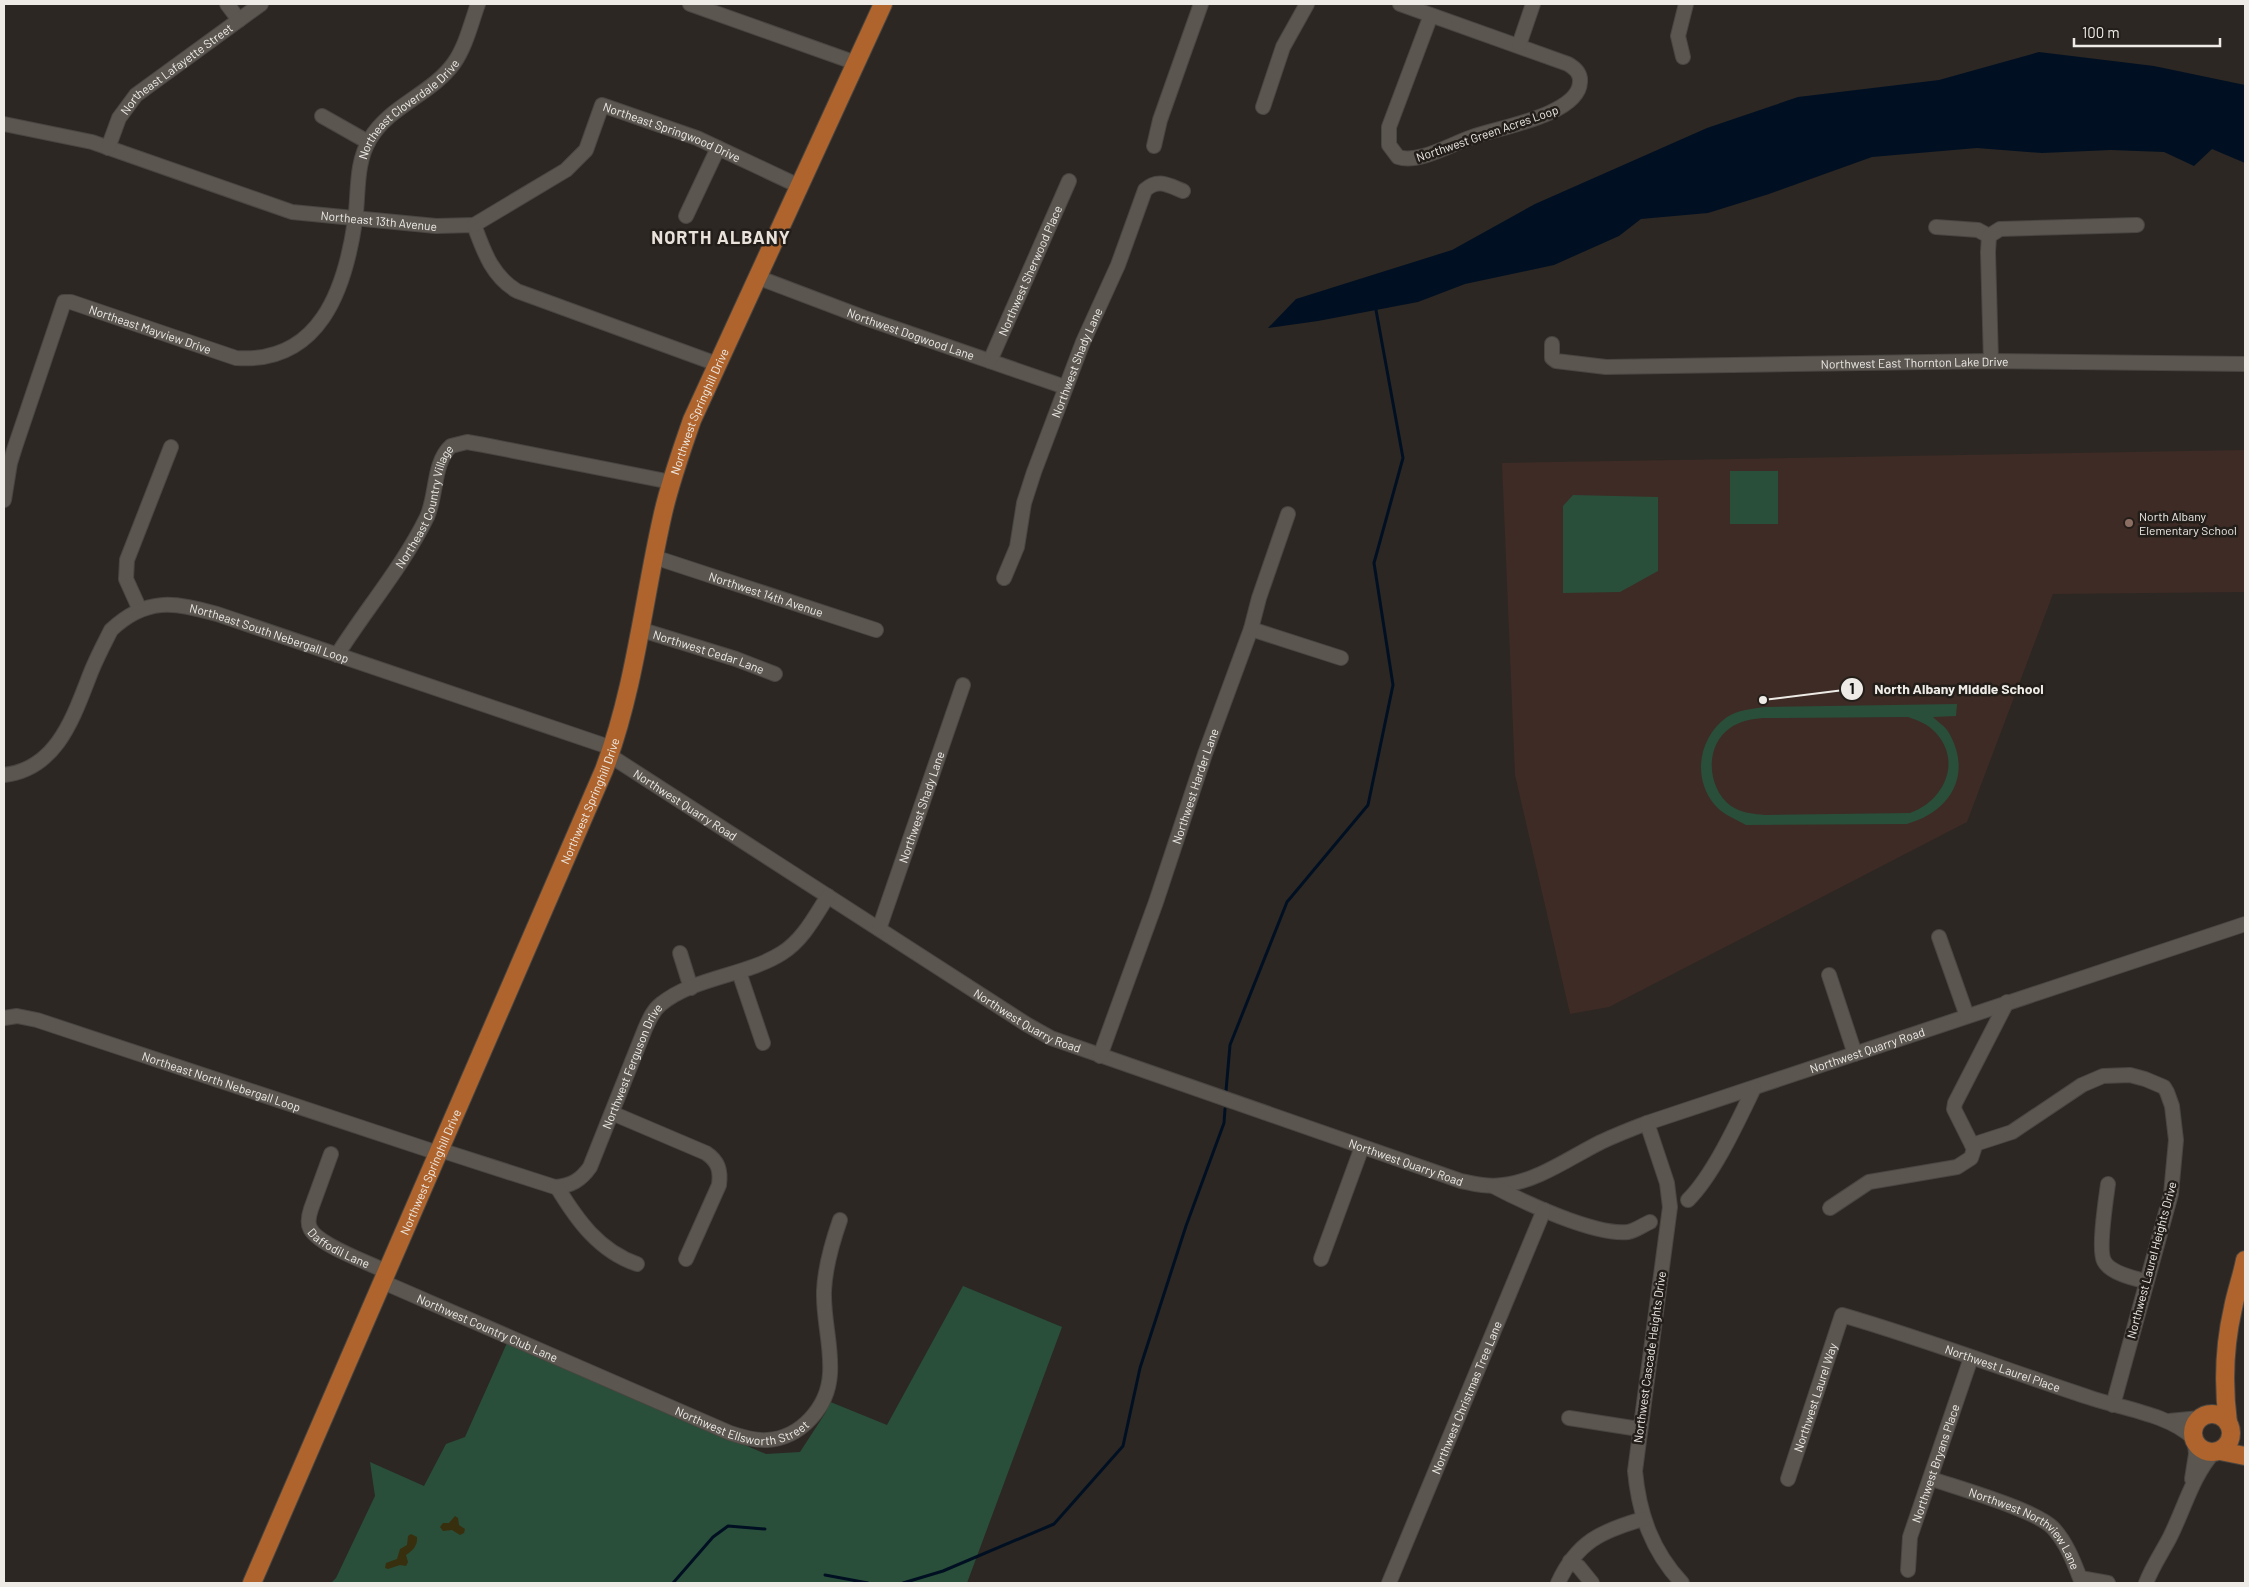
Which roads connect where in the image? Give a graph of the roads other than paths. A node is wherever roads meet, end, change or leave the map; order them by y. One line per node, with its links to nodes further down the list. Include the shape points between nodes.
1 (228, 4): 12 (street)
2 (261, 4): 12 (street, Northeast Lafayette Street)
3 (478, 4): 19 (street, Northeast Cloverdale Drive, via 454,63 390,117)
4 (690, 4): 15 (street)
5 (883, 4): 15 (main road, Northwest Springhill Drive)
6 (1201, 4): 20 (street)
7 (1307, 4): 16 (street, via 1283,47)
8 (1400, 4): 11 (street)
9 (1533, 4): 13 (street)
10 (1686, 4): 14 (street, via 1678,36)
11 (1431, 15): 13 (street); 13 (street, Northwest Green Acres Loop, via 1389,127 1389,145 1398,157 1421,157 1549,113 1573,98 1580,86 1575,68)
12 (239, 20): 21 (street, Northeast Lafayette Street, via 136,95 118,118)
13 (1519, 45)
14 (1683, 57)
15 (856, 63): 24 (main road, Northwest Springhill Drive)
16 (1263, 107)
17 (322, 116): 19 (street)
18 (4, 124): 21 (street, Northeast 13th Avenue)
19 (368, 142): 27 (street, Northeast Cloverdale Drive, via 359,173)
20 (1154, 146)
21 (108, 148): 27 (street, Northeast 13th Avenue, via 292,212)
22 (718, 148): 24 (street, Northeast Springwood Drive); 26 (street); 28 (street, Northeast Springwood Drive, via 602,105 591,139 578,159 553,179)
23 (1069, 181): 35 (street, Northwest Sherwood Place)
24 (799, 186): 32 (main road, Northwest Springhill Drive)
25 (1183, 191): 38 (street, Northwest Shady Lane, via 1160,182 1145,190 1118,264)
26 (686, 216)
27 (356, 219): 28 (street, Northeast 13th Avenue, via 436,226); 41 (street, Northeast Mayview Drive, via 343,280 333,304 302,340 276,355 251,359 230,356 64,302 14,447)
28 (474, 225): 36 (street, via 495,272 517,291)
29 (2137, 225): 31 (street, via 2000,229)
30 (1936, 228): 31 (street, via 1978,230)
31 (1989, 236): 34 (street)
32 (757, 277): 35 (street, Northwest Dogwood Lane); 36 (main road, Northwest Springhill Drive)
33 (1552, 344): 34 (street, Northwest East Thornton Lake Drive, via 1552,358 1556,361 1583,366)
34 (1992, 360): 37 (street, Northwest East Thornton Lake Drive)
35 (990, 361): 38 (street, Northwest Dogwood Lane)
36 (717, 364): 40 (main road, Northwest Springhill Drive, via 692,420)
37 (2245, 364)
38 (1065, 387): 44 (street, Northwest Shady Lane, via 1024,503 1017,547)
39 (171, 447): 45 (street, via 127,560 126,579)
40 (671, 482): 43 (main road, Northwest Springhill Drive); 49 (street, Northeast Country Village, via 467,442 451,446 441,460 426,517 399,564)
41 (4, 500)
42 (1288, 514): 46 (street, Northwest Harder Lane)
43 (654, 557): 47 (main road, Northwest Springhill Drive); 48 (street, Northwest 14th Avenue)
44 (1004, 578)
45 (140, 610): 49 (street, Northeast South Nebergall Loop, via 168,603 203,610); 54 (street, Northeast South Nebergall Loop, via 111,630 68,727 53,750 32,766)
46 (1251, 628): 50 (street); 68 (street, Northwest Harder Lane)
47 (642, 630): 51 (street, Northwest Cedar Lane); 53 (main road, Northwest Springhill Drive)
48 (876, 630)
49 (337, 655): 53 (street, Northeast South Nebergall Loop)
50 (1341, 658)
51 (775, 674)
52 (963, 685): 57 (street, Northwest Shady Lane)
53 (611, 751): 55 (street, Northwest Quarry Road); 74 (main road, Northwest Springhill Drive)
54 (4, 775)
55 (828, 896): 57 (street, Northwest Quarry Road); 60 (street, Northwest Ferguson Drive, via 793,945 772,959)
56 (2245, 924): 63 (street, Northwest Quarry Road)
57 (878, 929): 68 (street, Northwest Quarry Road, via 1026,1024 1064,1044)
58 (1940, 937): 64 (street)
59 (680, 953): 62 (street)
60 (739, 972): 62 (street, Northwest Ferguson Drive); 66 (street)
61 (1829, 975): 67 (street)
62 (691, 988): 70 (street, Northwest Ferguson Drive, via 665,1001 651,1016)
63 (2007, 1002): 64 (street, Northwest Quarry Road); 72 (street, via 1954,1103)
64 (1967, 1016): 67 (street, Northwest Quarry Road)
65 (4, 1018): 74 (street, Northeast North Nebergall Loop, via 17,1016 37,1020)
66 (763, 1043)
67 (1855, 1054): 69 (street, Northwest Quarry Road)
68 (1100, 1056): 73 (street, Northwest Quarry Road)
69 (1754, 1088): 71 (street, Northwest Quarry Road); 79 (street, via 1731,1136)
70 (612, 1113): 78 (street, Northwest Ferguson Drive, via 596,1155 583,1176 570,1185); 84 (street, via 706,1153 718,1165 719,1184)
71 (1647, 1123): 77 (street, Northwest Quarry Road, via 1601,1142 1531,1178); 98 (street, Northwest Cascade Heights Drive, via 1667,1183 1670,1207)
72 (1972, 1145): 80 (street, via 1971,1158 1957,1167 1869,1182); 89 (street, Northwest Laurel Heights Drive, via 2012,1132 2082,1085 2103,1076 2130,1076 2164,1087 2172,1106 2176,1160 2171,1194)
73 (1362, 1147): 77 (street, Northwest Quarry Road, via 1461,1181); 85 (street)
74 (439, 1152): 78 (street); 88 (main road, Northwest Springhill Drive)
75 (331, 1154): 88 (street, Daffodil Lane, via 308,1218 310,1229 319,1240)
76 (2108, 1184): 89 (street, via 2103,1227 2104,1261 2114,1270)
77 (1493, 1186): 81 (street, Northwest Quarry Road)
78 (557, 1187): 87 (street, via 577,1220 600,1243 620,1258)
79 (1688, 1200)
80 (1830, 1208)
81 (1544, 1210): 83 (street, Northwest Quarry Road, via 1612,1232 1630,1232); 111 (street, Northwest Christmas Tree Lane)
82 (840, 1220): 92 (street, Northwest Ellsworth Street, via 829,1253 824,1288 824,1324 830,1358 828,1388 815,1414 794,1432 767,1440 744,1437)
83 (1650, 1222)
84 (686, 1259)
85 (1321, 1259)
86 (2245, 1260): 93 (main road, via 2228,1332)
87 (637, 1264)
88 (385, 1277): 92 (street, Northwest Country Club Lane); 110 (main road, Northwest Springhill Drive)
89 (2145, 1281): 94 (street, Northwest Laurel Heights Drive)
90 (1842, 1316): 91 (street, Northwest Laurel Place); 103 (street, Northwest Laurel Way)
91 (1971, 1358): 94 (street, Northwest Laurel Place); 104 (street, Northwest Bryans Place)
92 (592, 1372)
93 (2224, 1380): 95 (main road, via 2215,1401); 99 (main road)
94 (2113, 1405): 97 (street, Northwest Laurel Place)
95 (2202, 1417): 97 (street, Northwest Laurel Place); 99 (main road, via 2221,1416); 100 (main road, via 2194,1427)
96 (1569, 1418): 98 (street)
97 (2165, 1420): 100 (street, Northwest Laurel Place)
98 (1639, 1429): 106 (street, Northwest Cascade Heights Drive, via 1635,1471)
99 (2235, 1434): 101 (main road)
100 (2194, 1440): 101 (main road, via 2201,1449); 105 (street, via 2196,1454)
101 (2217, 1452): 102 (main road); 105 (street, via 2203,1465)
102 (2245, 1456)
103 (1788, 1479)
104 (1932, 1479): 108 (street, Northwest Bryans Place, via 1910,1538); 109 (street, Northwest Northview Lane, via 2023,1511 2052,1526 2068,1549)
105 (2189, 1495): 116 (street)
106 (1643, 1519): 107 (street, via 1591,1540); 114 (street, Northwest Cascade Heights Drive, via 1657,1552)
107 (1570, 1562): 112 (street); 113 (street)
108 (1908, 1570)
109 (2077, 1581): 115 (street, Northwest Northview Lane)
110 (252, 1583)
111 (1389, 1583)
112 (1558, 1583)
113 (1592, 1583)
114 (1682, 1583)
115 (2108, 1583)
116 (2146, 1583)

